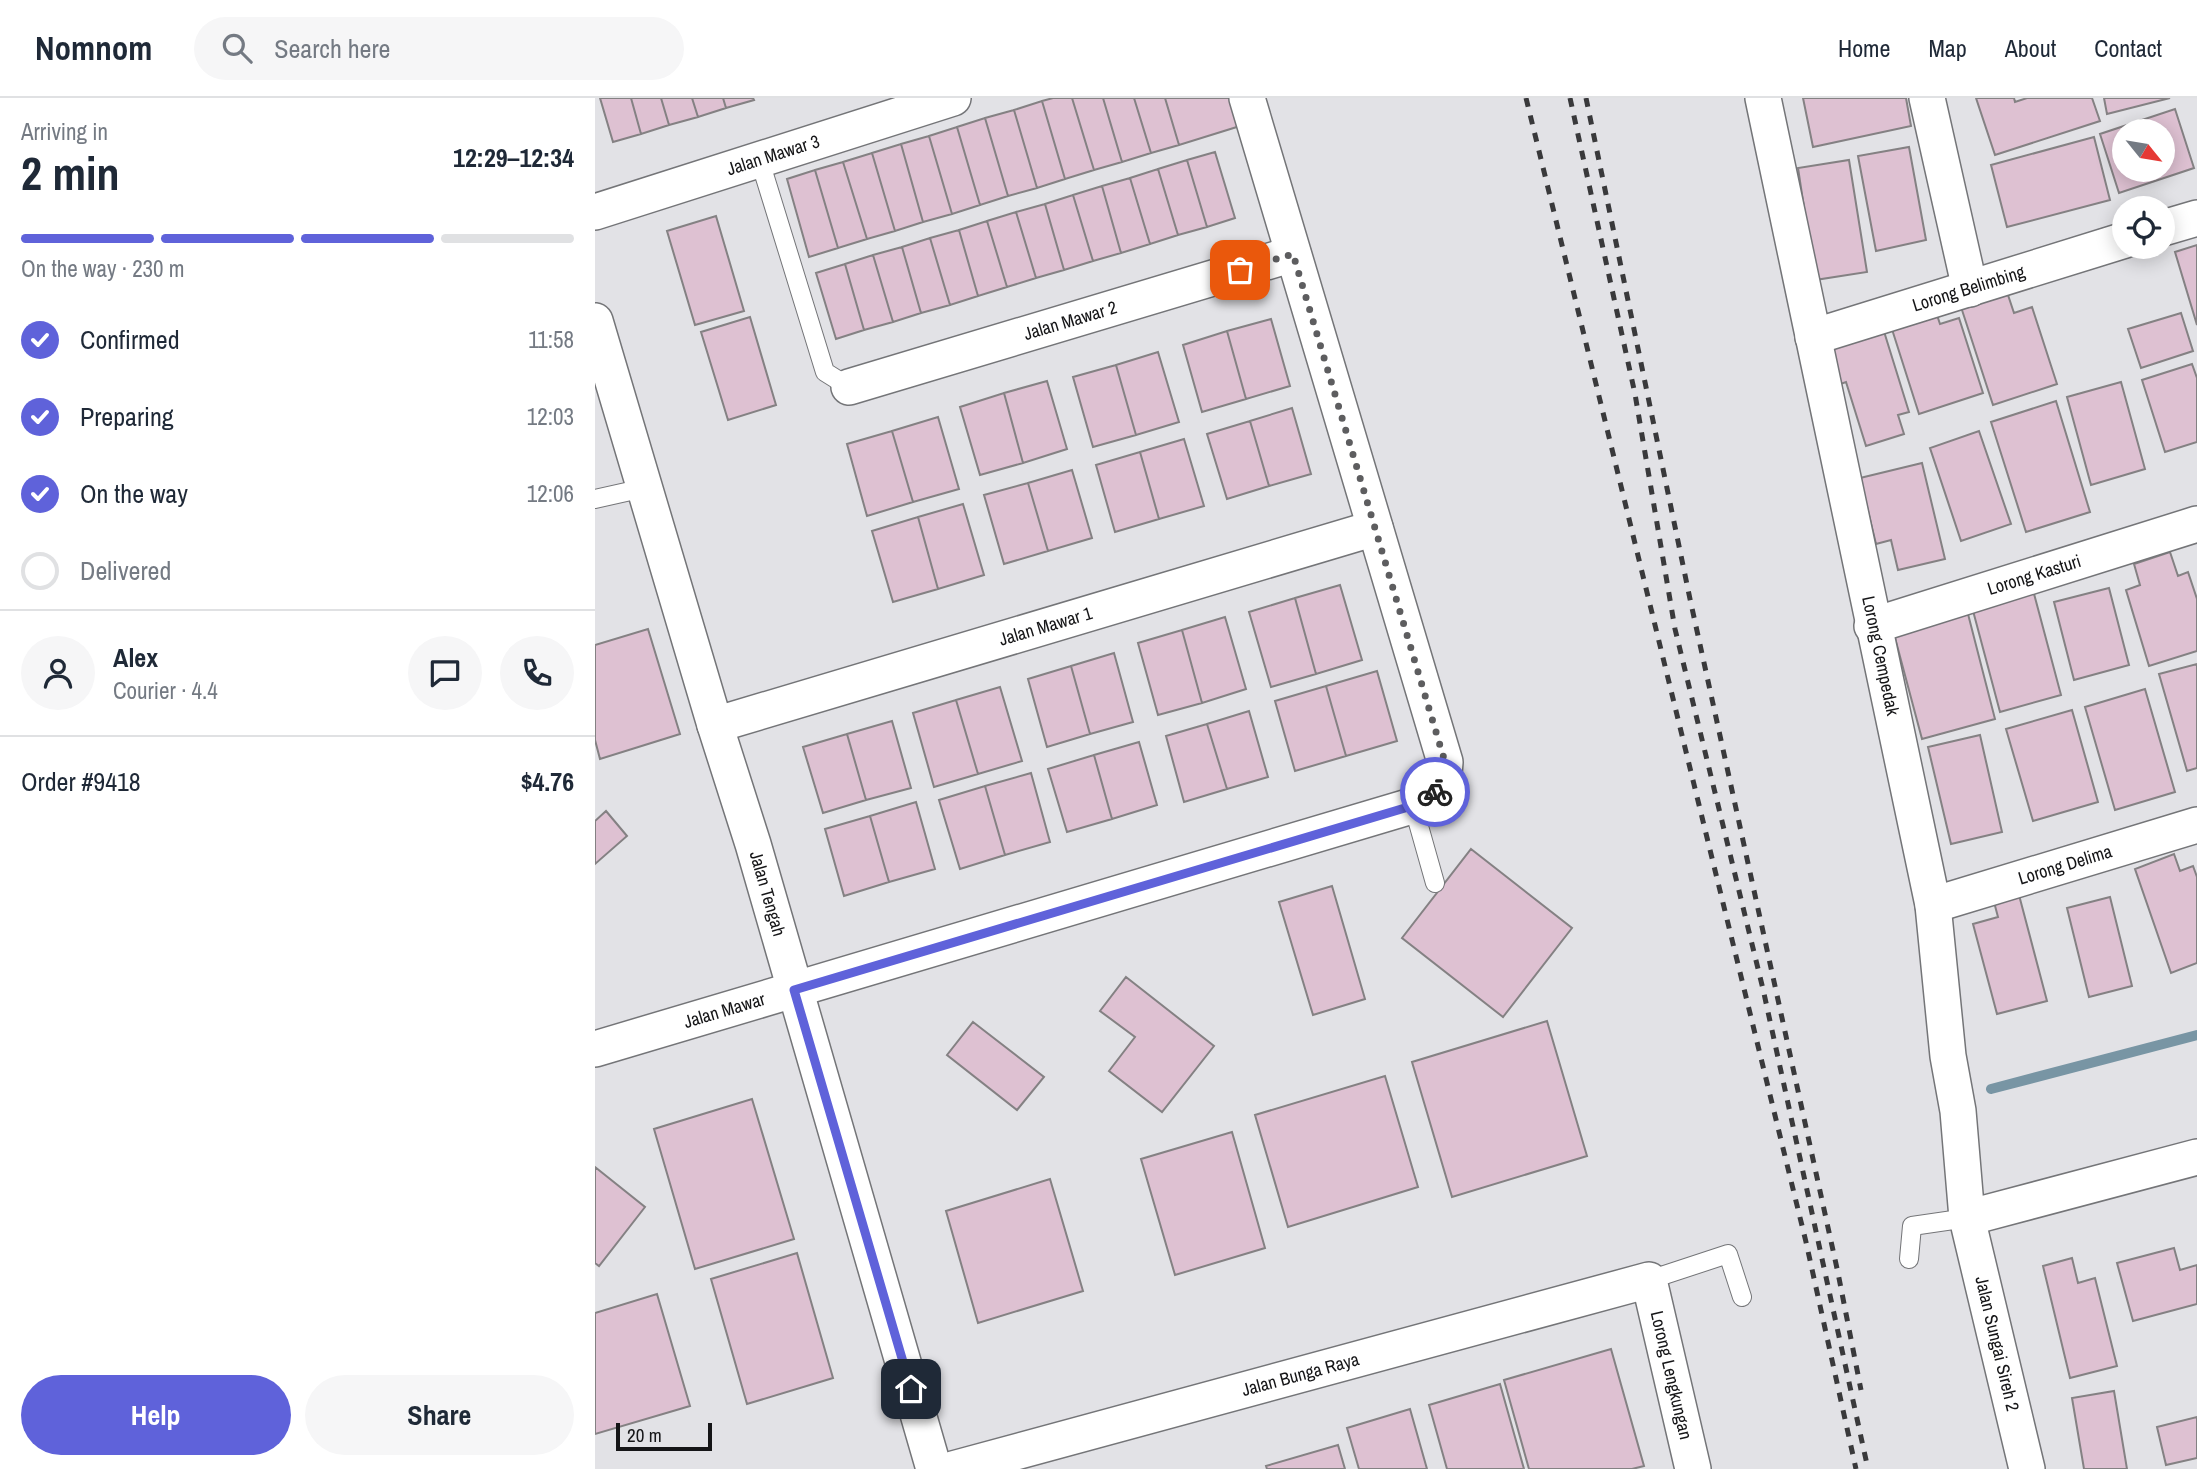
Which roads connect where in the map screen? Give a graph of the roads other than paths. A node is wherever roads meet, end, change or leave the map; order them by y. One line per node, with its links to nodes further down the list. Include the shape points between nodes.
1 (953, 98): 5 (street, Jalan Mawar 3)
2 (1247, 98): 10 (street)
3 (1763, 98): 13 (street, Lorong Cempedak)
4 (1927, 98): 11 (street)
5 (759, 158): 6 (street, Jalan Mawar 3); 14 (lane, via 825,372)
6 (595, 212)
7 (2197, 218): 8 (street)
8 (2175, 224)
9 (2112, 244): 11 (street, Lorong Belimbing)
10 (1293, 254): 14 (street, Jalan Mawar 2); 18 (street, Jalan Mawar)
11 (1970, 289): 13 (street, Lorong Belimbing)
12 (595, 321): 15 (street, Jalan Tengah)
13 (1813, 337): 19 (street, Lorong Cempedak)
14 (849, 387)
15 (644, 488): 16 (lane); 20 (street, Jalan Tengah)
16 (595, 499)
17 (2197, 524): 19 (street, Lorong Kasturi)
18 (1375, 528): 20 (street, Jalan Mawar 1); 21 (street, Jalan Mawar, via 1445,762 1443,785 1425,802)
19 (1872, 626): 24 (street, Lorong Cempedak)
20 (715, 725): 25 (street, Jalan Tengah)
21 (1413, 805): 23 (lane); 25 (street, Jalan Mawar)
22 (2197, 825): 24 (street, Lorong Delima)
23 (1435, 883)
24 (1933, 905): 28 (street, Lorong Cempedak)
25 (794, 990): 26 (street, Jalan Mawar); 32 (street, Jalan Tengah)
26 (595, 1049)
27 (2197, 1157): 28 (street)
28 (1967, 1219): 29 (lane, via 1912,1226); 35 (street, Jalan Sungai Sireh 2)
29 (1909, 1259)
30 (1649, 1280): 31 (lane, via 1728,1254); 33 (street, Jalan Bunga Raya); 34 (street, Lorong Lengkungan)
31 (1742, 1297)
32 (934, 1469)
33 (953, 1469)
34 (1693, 1469)
35 (2027, 1469)

